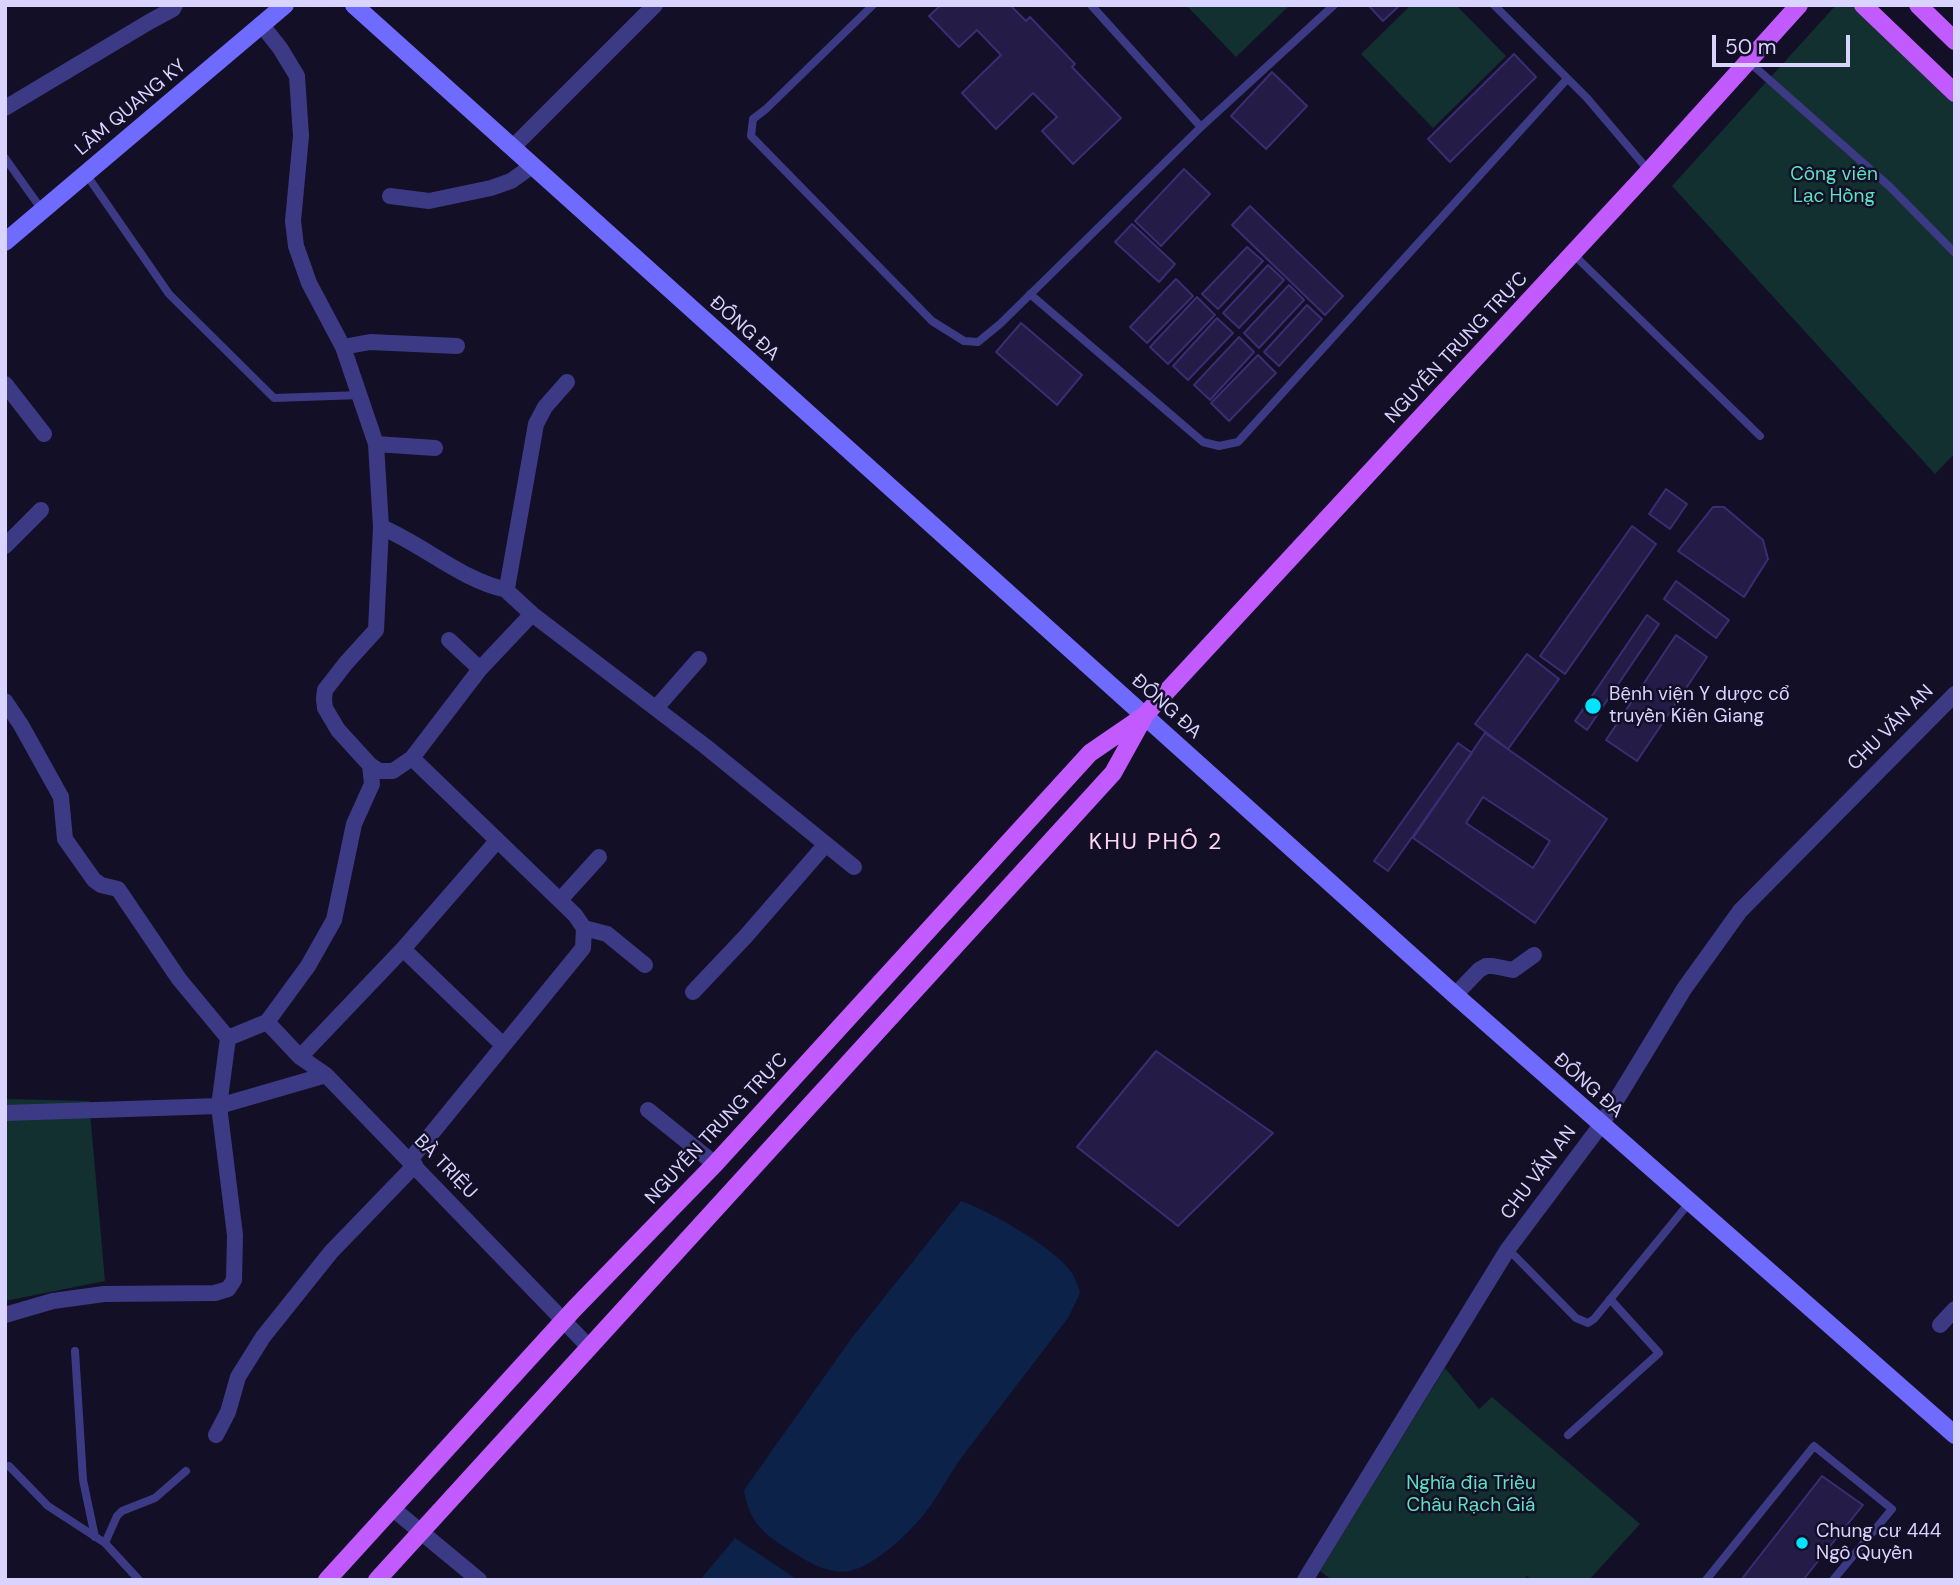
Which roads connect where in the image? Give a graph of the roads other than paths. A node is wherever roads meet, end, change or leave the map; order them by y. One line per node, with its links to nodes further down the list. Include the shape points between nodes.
1 (175, 5): 17 (street)
2 (285, 5): 12 (street, LÂM QUANG KY)
3 (354, 5): 19 (street, ĐỐNG ĐA)
4 (655, 5): 19 (street)
5 (873, 5): 29 (lane, via 753,118 751,136 932,321 964,341 978,342)
6 (1091, 5): 18 (lane)
7 (1334, 5): 18 (lane)
8 (1494, 5): 15 (lane)
9 (1798, 5): 14 (main road, NGUYỄN TRUNG TRỰC)
10 (1863, 5): 16 (main road)
11 (1918, 5): 13 (main road)
12 (261, 24): 23 (street, LÂM QUANG KY); 31 (street, via 297,76 301,136 293,221 296,246 309,283)
13 (1955, 41)
14 (1748, 61): 22 (main road, NGUYỄN TRUNG TRỰC); 27 (lane, via 1889,186)
15 (1567, 79): 22 (lane); 29 (lane, via 1238,442 1219,446 1203,442)
16 (1955, 93)
17 (5, 108)
18 (1201, 127): 29 (lane)
19 (512, 148): 21 (street, ĐỐNG ĐA)
20 (5, 158): 25 (lane)
21 (531, 166): 24 (street, via 511,181 491,188 429,201); 50 (street, ĐỐNG ĐA)
22 (1649, 172): 28 (main road, NGUYỄN TRUNG TRỰC)
23 (86, 174): 25 (street, LÂM QUANG KY); 34 (lane, via 169,294 274,398)
24 (390, 196)
25 (43, 211): 26 (street, LÂM QUANG KY)
26 (5, 243)
27 (1955, 253)
28 (1573, 254): 36 (lane); 50 (main road, NGUYỄN TRUNG TRỰC)
29 (1030, 294)
30 (457, 346): 31 (street, via 370,342)
31 (343, 347): 34 (street)
32 (567, 382): 42 (street, via 536,424)
33 (5, 384): 35 (street)
34 (361, 395): 37 (street)
35 (44, 434)
36 (1760, 436)
37 (376, 444): 38 (street); 40 (street)
38 (435, 448)
39 (41, 510): 41 (street)
40 (381, 527): 42 (street, via 490,586); 52 (street, via 376,630 325,690 324,699 338,730)
41 (5, 546)
42 (507, 590): 43 (street)
43 (532, 614): 46 (street); 49 (street)
44 (449, 640): 46 (street)
45 (699, 659): 49 (street)
46 (480, 669): 51 (street)
47 (1955, 694): 72 (street, CHU VĂN AN, via 1740,911 1684,989)
48 (5, 701): 65 (street, via 61,797 65,839 94,880 118,889 179,979)
49 (656, 708): 54 (street)
50 (1144, 716): 63 (street, ĐỐNG ĐA); 74 (main road, NGUYỄN TRUNG TRỰC, via 1090,753); 82 (main road, NGUYỄN TRUNG TRỰC, via 1113,773)
51 (412, 758): 52 (street, via 393,771 379,771); 53 (street)
52 (370, 765): 64 (street, via 372,784 354,824 334,920 308,966)
53 (497, 841): 57 (street); 59 (street)
54 (825, 844): 56 (street); 62 (street)
55 (599, 857): 57 (street)
56 (854, 867)
57 (560, 900): 58 (street)
58 (584, 928): 61 (street, via 607,934); 66 (street, via 583,947)
59 (403, 950): 66 (street); 67 (street)
60 (1534, 955): 63 (street, via 1513,971 1493,966 1479,970)
61 (645, 965)
62 (693, 992)
63 (1455, 995): 72 (street, ĐỐNG ĐA)
64 (267, 1022): 65 (street); 67 (street, BÀ TRIỆU)
65 (228, 1038): 69 (street)
66 (503, 1045): 73 (street)
67 (300, 1057): 68 (street, BÀ TRIỆU)
68 (326, 1075): 69 (street); 73 (street, BÀ TRIỆU)
69 (219, 1106): 71 (street); 79 (street, via 235,1235 234,1280 228,1289 184,1295 104,1294 53,1301)
70 (648, 1110): 74 (street)
71 (5, 1113)
72 (1601, 1125): 75 (street, ĐỐNG ĐA); 76 (street, CHU VĂN AN)
73 (412, 1162): 80 (street, BÀ TRIỆU); 84 (street, via 263,1337 238,1377)
74 (715, 1164): 80 (main road, NGUYỄN TRUNG TRỰC)
75 (1689, 1203): 77 (lane); 86 (street, ĐỐNG ĐA)
76 (1508, 1249): 77 (lane, via 1576,1318 1588,1323); 97 (street, CHU VĂN AN)
77 (1610, 1299): 85 (lane, via 1659,1353)
78 (1955, 1309): 81 (street)
79 (5, 1315)
80 (564, 1321): 82 (street, BÀ TRIỆU); 89 (main road, NGUYỄN TRUNG TRỰC)
81 (1940, 1325)
82 (589, 1347): 90 (main road, NGUYỄN TRUNG TRỰC)
83 (75, 1351): 91 (lane, via 83,1480)
84 (216, 1434)
85 (1568, 1435)
86 (1955, 1435)
87 (5, 1466): 91 (lane, via 48,1506)
88 (186, 1471): 92 (lane, via 155,1498 122,1511)
89 (393, 1508): 90 (street); 94 (main road, NGUYỄN TRUNG TRỰC)
90 (422, 1532): 95 (main road, NGUYỄN TRUNG TRỰC); 96 (street)
91 (95, 1537): 92 (lane)
92 (105, 1543): 93 (lane)
93 (139, 1580)
94 (327, 1580)
95 (377, 1580)
96 (479, 1580)
97 (1305, 1580)
98 (1706, 1580): 99 (lane, via 1814,1446 1892,1508)
99 (1833, 1580)

